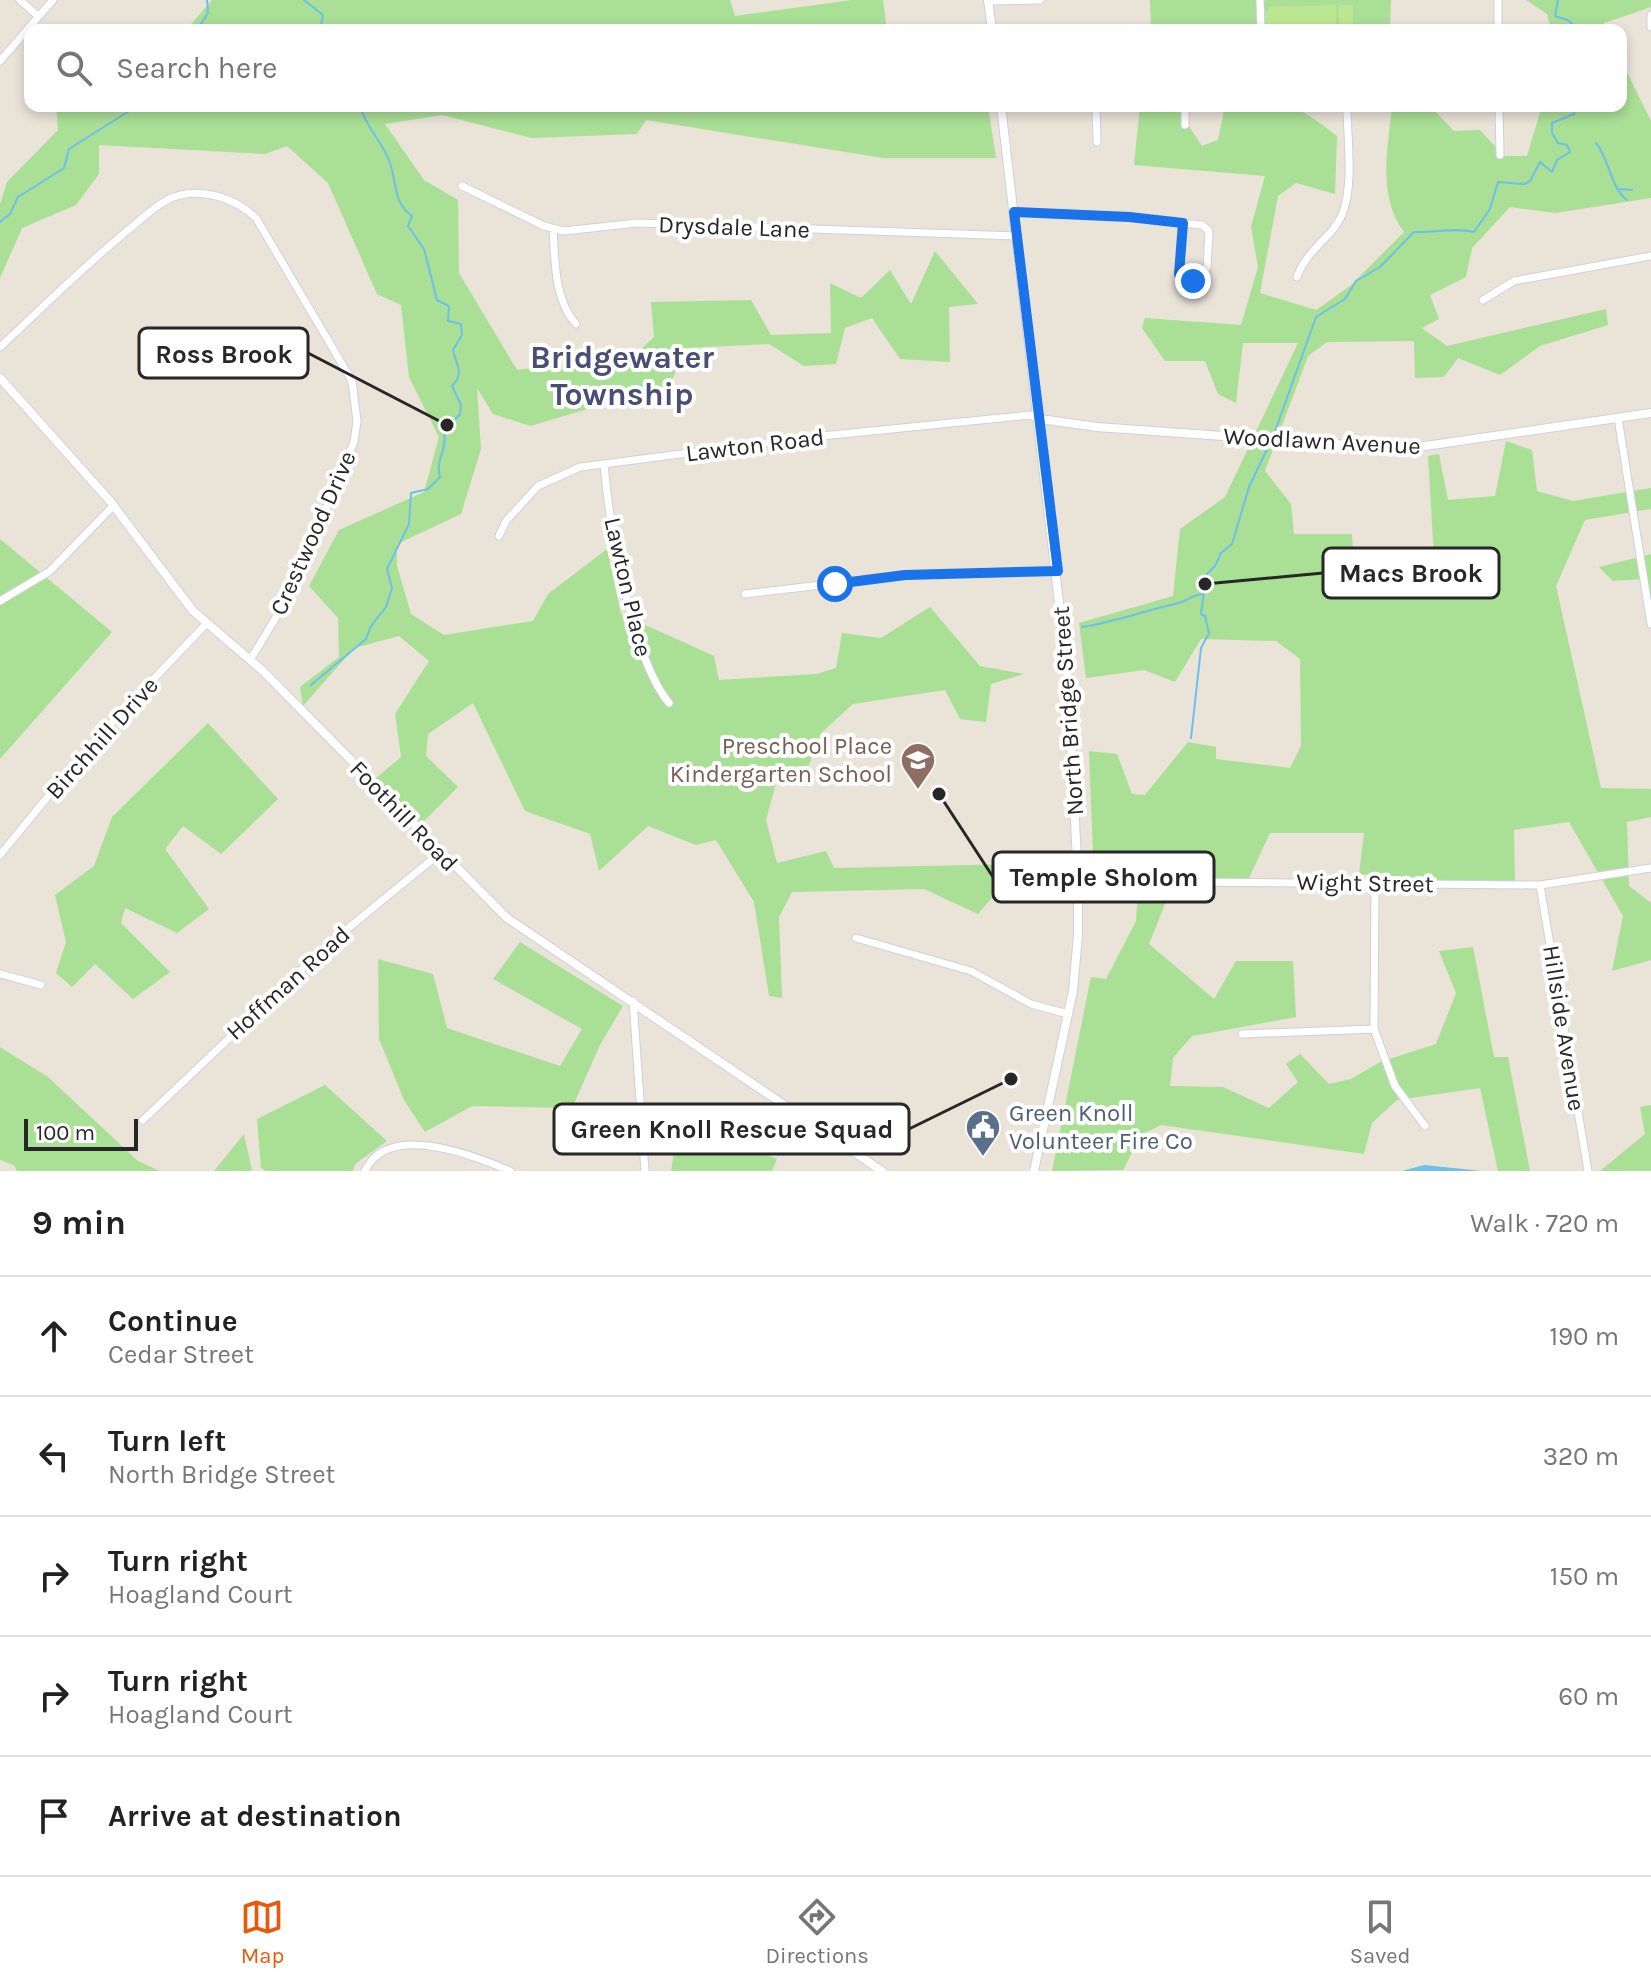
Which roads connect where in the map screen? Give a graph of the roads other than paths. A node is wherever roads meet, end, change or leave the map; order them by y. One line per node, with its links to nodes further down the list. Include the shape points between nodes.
1 (20, 0): 8 (street)
2 (53, 0): 8 (street)
3 (1040, 0): 6 (street)
4 (1260, 0): 11 (street)
5 (1498, 0): 12 (street)
6 (988, 1): 10 (street)
7 (1651, 15): 13 (street)
8 (38, 16): 9 (street)
9 (31, 24)
10 (991, 24)
11 (1261, 24)
12 (1498, 24)
13 (1651, 27)
14 (24, 33): 15 (street)
15 (0, 61)
16 (1002, 112): 25 (street, North Bridge Street)
17 (1096, 112): 22 (street)
18 (1185, 112): 21 (street)
19 (1347, 112): 30 (street, via 1343,213 1303,259)
20 (1499, 112): 23 (street)
21 (1185, 125)
22 (1097, 142)
23 (1500, 155)
24 (462, 186): 27 (street, Drysdale Lane)
25 (1014, 212): 26 (street); 28 (street, North Bridge Street)
26 (1183, 223): 26 (street, via 1179,274 1200,280 1207,268 1209,231)
27 (553, 229): 28 (street, Drysdale Lane, via 637,223); 32 (street, via 557,280)
28 (1017, 236): 37 (street, North Bridge Street)
29 (1651, 256): 31 (street, via 1514,281)
30 (1297, 277)
31 (1483, 300)
32 (576, 324)
33 (0, 347): 46 (street, Crestwood Drive, via 92,260 174,197 233,199 256,218 352,381 357,421 354,442 301,571)
34 (0, 378): 39 (street, Foothill Road)
35 (1651, 413): 36 (street, Woodlawn Avenue)
36 (1618, 418): 37 (street, Woodlawn Avenue, via 1405,449); 45 (street)
37 (1040, 419): 38 (street, Lawton Road, via 1030,415 812,437); 41 (street, North Bridge Street)
38 (604, 464): 40 (street, Lawton Road, via 566,472 538,486); 47 (street, Lawton Place, via 635,632 649,675)
39 (114, 505): 43 (street, via 50,571); 44 (street, Foothill Road, via 181,597)
40 (499, 536)
41 (1058, 571): 42 (street, via 905,575); 51 (street, North Bridge Street)
42 (745, 594)
43 (0, 601)
44 (207, 623): 46 (street, Foothill Road); 49 (street, Birchhill Drive, via 86,750)
45 (1651, 624)
46 (250, 660): 48 (street, Foothill Road)
47 (669, 703)
48 (440, 853): 57 (street, Foothill Road, via 507,918); 61 (street, Hoffman Road, via 324,948)
49 (0, 855)
50 (1651, 868): 53 (street, Wight Street)
51 (1078, 881): 52 (street, Wight Street); 58 (street, North Bridge Street, via 1076,964)
52 (1375, 885): 53 (street, Wight Street); 59 (street)
53 (1540, 885): 68 (street, Hillside Avenue)
54 (856, 938): 58 (street, via 983,975 1016,998)
55 (0, 974): 56 (street)
56 (41, 985)
57 (633, 1001): 65 (street); 66 (street, Foothill Road)
58 (1068, 1014): 67 (street, North Bridge Street)
59 (1374, 1029): 60 (street); 62 (street, via 1395,1086)
60 (1242, 1034)
61 (143, 1120)
62 (1425, 1126)
63 (365, 1171): 64 (street, via 384,1150 411,1145 465,1154)
64 (510, 1171)
65 (645, 1171)
66 (882, 1171)
67 (1034, 1171)
68 (1588, 1171)

